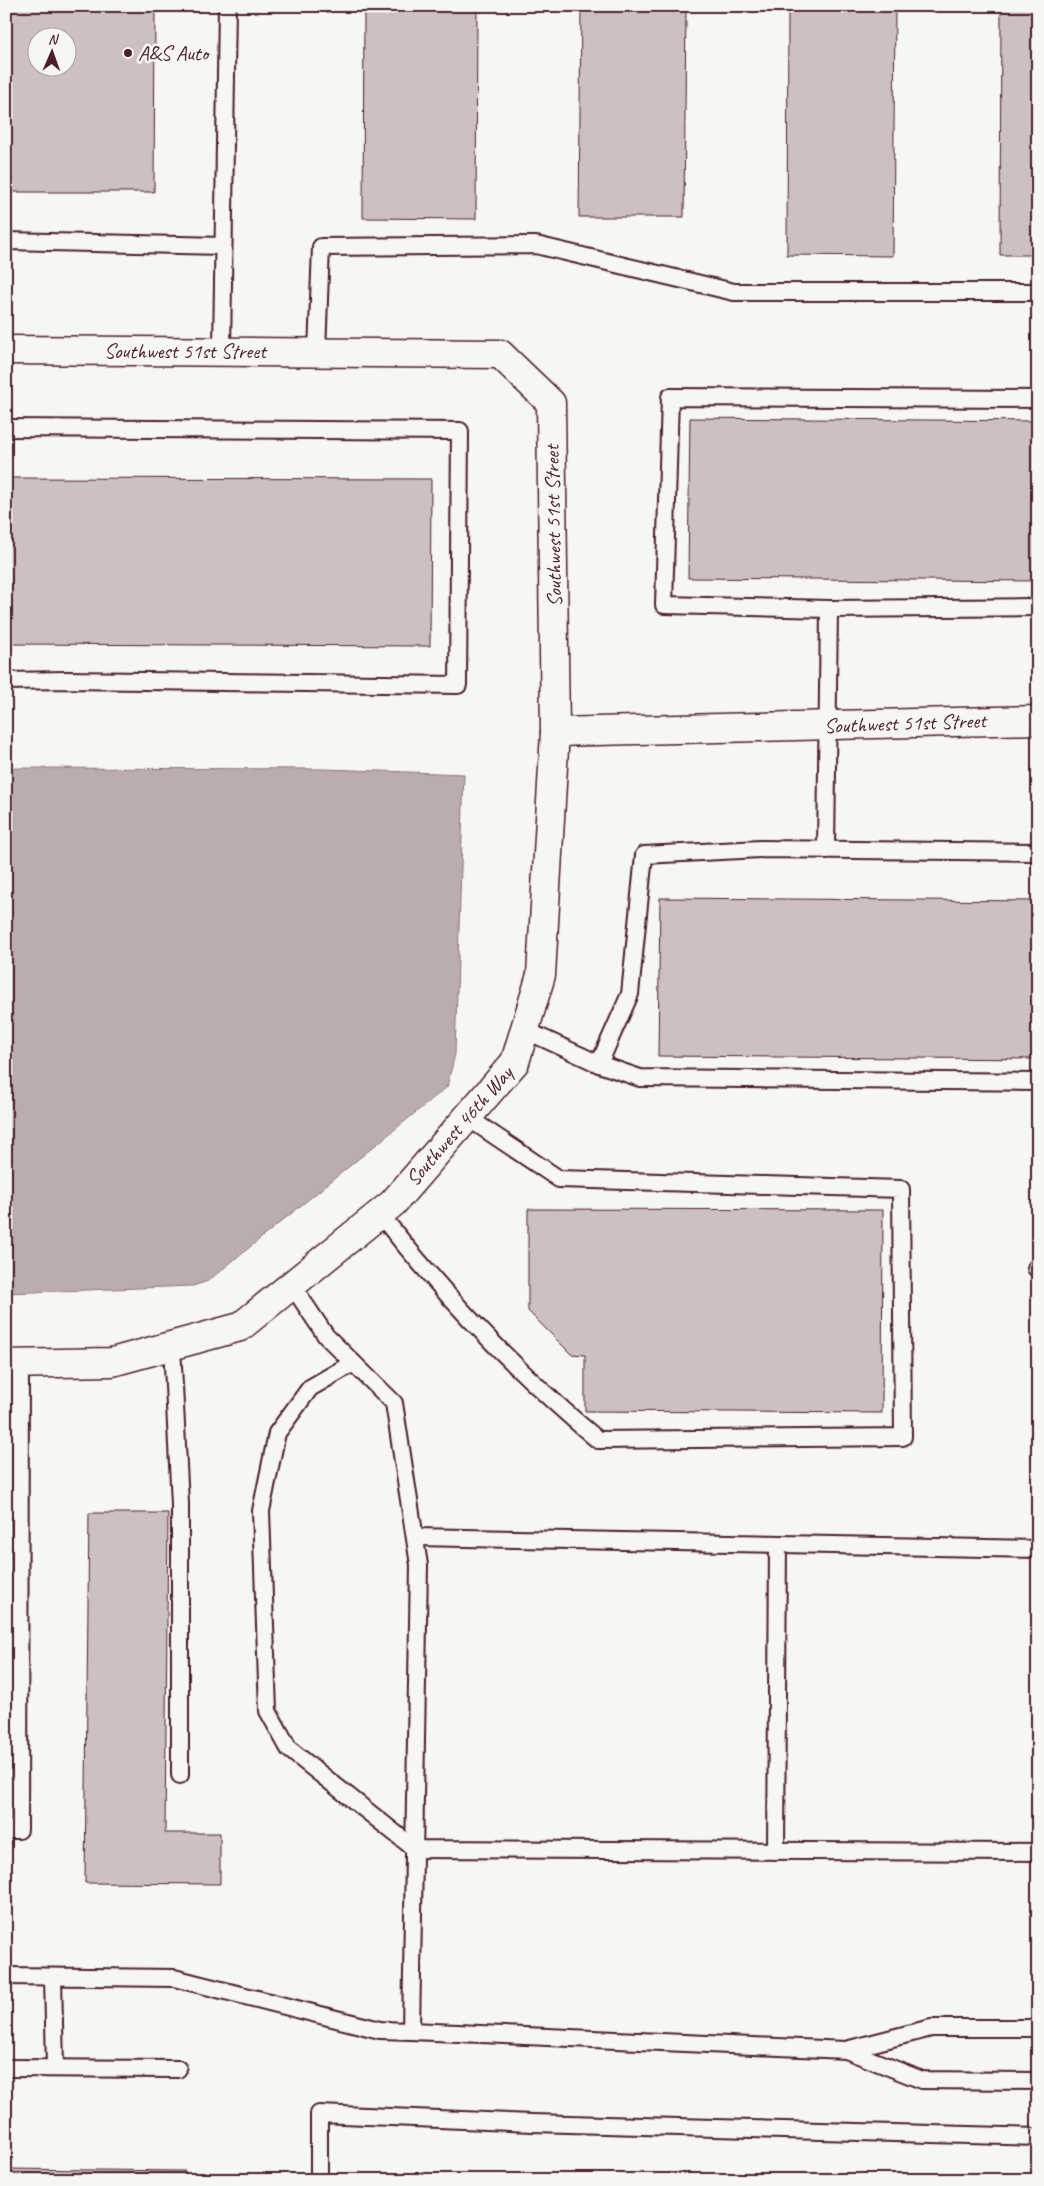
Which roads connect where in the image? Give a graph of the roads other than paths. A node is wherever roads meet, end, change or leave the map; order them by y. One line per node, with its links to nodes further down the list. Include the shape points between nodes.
1 (227, 6): 3 (lane)
2 (6, 241): 3 (lane)
3 (223, 246): 6 (lane)
4 (1038, 292): 7 (lane, via 734,292 536,245 321,247)
5 (6, 350): 6 (street, Southwest 51st Street)
6 (222, 351): 7 (street, Southwest 51st Street)
7 (317, 352): 15 (street, Southwest 51st Street, via 500,354 551,403)
8 (1038, 399): 11 (lane, via 670,397 664,606)
9 (6, 428): 12 (lane, via 460,431 458,685)
10 (1038, 607): 11 (lane)
11 (830, 608): 14 (lane)
12 (6, 682)
13 (1038, 720): 14 (street, Southwest 51st Street)
14 (828, 725): 15 (street, Southwest 51st Street); 16 (lane)
15 (555, 732): 18 (street, Southwest 46th Way, via 541,975)
16 (826, 850): 17 (lane); 19 (lane, via 760,849 644,855 630,994)
17 (1038, 852)
18 (525, 1030): 19 (lane); 21 (street, Southwest 46th Way, via 515,1062)
19 (599, 1064): 20 (lane, via 640,1078)
20 (1038, 1082)
21 (467, 1117): 22 (street, Southwest 46th Way); 22 (lane, via 558,1180 901,1189 904,1437 598,1440 552,1401 427,1272)
22 (380, 1214): 23 (street, Southwest 46th Way)
23 (292, 1285): 24 (street, Southwest 46th Way, via 240,1327); 25 (lane, via 326,1336)
24 (172, 1346): 26 (street, via 112,1362); 30 (lane, via 180,1504)
25 (353, 1363): 27 (lane, via 394,1403); 32 (lane, via 310,1388 277,1433 261,1511 268,1711 289,1749)
26 (13, 1364): 31 (lane, via 19,1830)
27 (415, 1537): 28 (lane); 32 (lane, via 419,1565)
28 (778, 1544): 29 (lane); 33 (lane)
29 (1038, 1549)
30 (180, 1775)
31 (6, 1830)
32 (415, 1848): 33 (lane); 38 (lane)
33 (776, 1851): 34 (lane)
34 (1038, 1852)
35 (6, 1976): 36 (lane)
36 (54, 1977): 38 (lane, via 174,1978 380,2030); 41 (lane)
37 (1038, 2028): 39 (lane, via 931,2028)
38 (412, 2032): 39 (lane)
39 (846, 2050): 43 (lane, via 922,2080)
40 (6, 2068): 41 (lane)
41 (55, 2068): 42 (lane)
42 (178, 2069)
43 (1038, 2081)
44 (1038, 2137): 45 (lane, via 319,2114)
45 (319, 2180)

